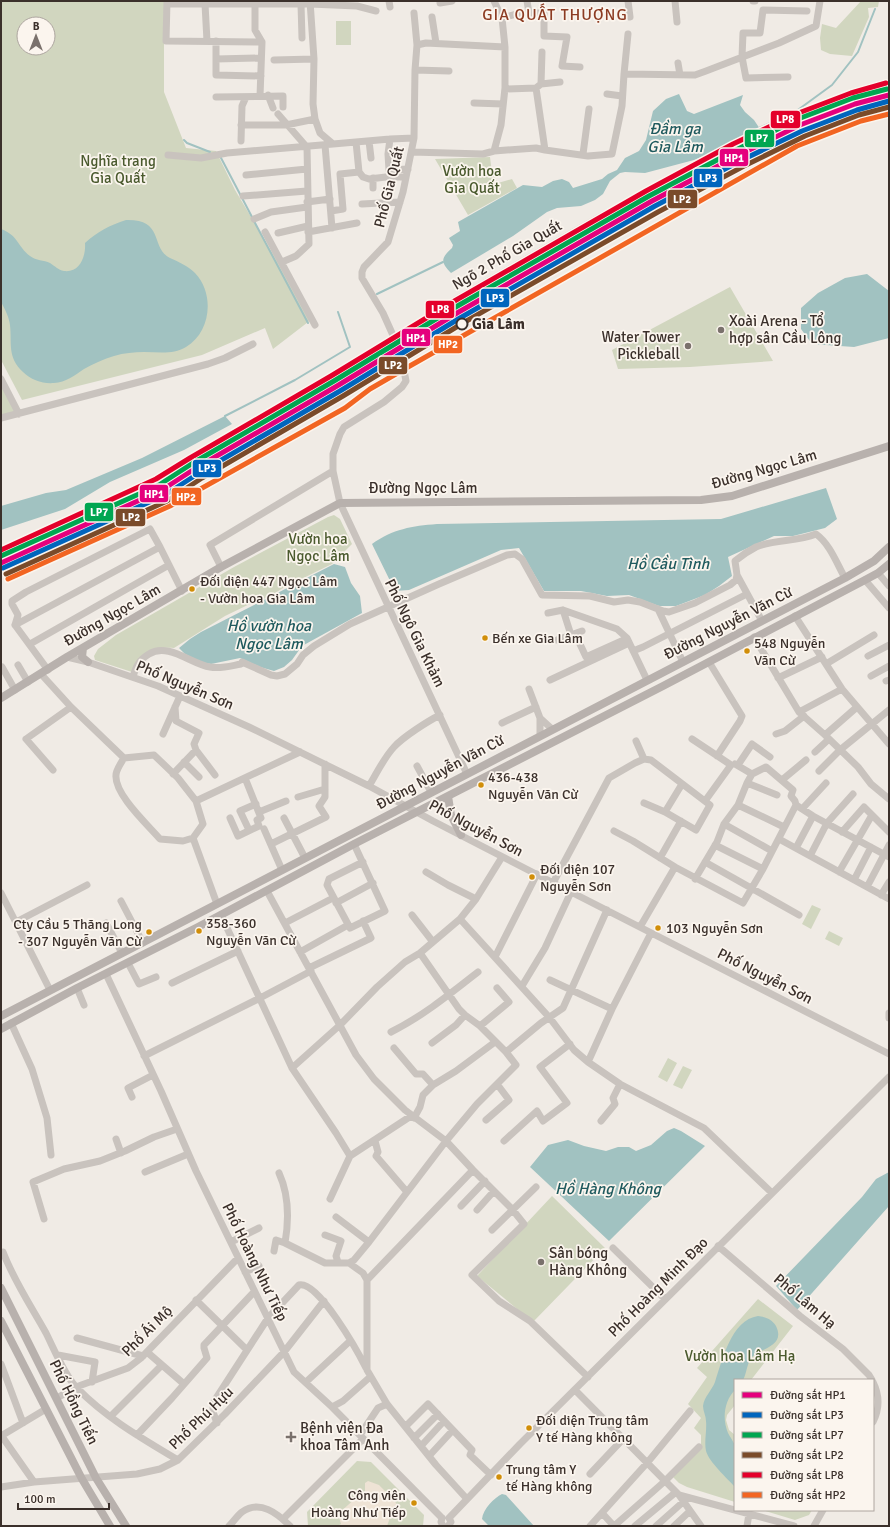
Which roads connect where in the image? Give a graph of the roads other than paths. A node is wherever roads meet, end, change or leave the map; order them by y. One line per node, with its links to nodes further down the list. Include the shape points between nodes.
1 (452, 1): 9 (street)
2 (494, 1): 19 (street)
3 (527, 1): 16 (street)
4 (628, 1): 18 (street)
5 (675, 1): 20 (street)
6 (820, 1): 30 (street, via 816,26)
7 (167, 2): 10 (street); 23 (street, via 166,41)
8 (310, 2): 12 (street); 13 (street, via 357,6); 33 (street)
9 (440, 3)
10 (204, 4): 11 (street); 23 (street)
11 (255, 4): 12 (street); 25 (street, via 255,30)
12 (301, 4): 22 (street)
13 (376, 11)
14 (807, 11): 30 (street, via 763,10 760,34 743,34)
15 (414, 13): 27 (street)
16 (529, 13): 19 (street); 36 (street, via 544,13 544,36 567,37 562,66)
17 (432, 17): 26 (street)
18 (630, 17)
19 (502, 18): 28 (street)
20 (678, 22)
21 (628, 34): 39 (street)
22 (302, 38)
23 (207, 41): 24 (street)
24 (216, 41): 25 (street); 32 (street)
25 (262, 42): 31 (street)
26 (436, 43): 27 (street); 28 (street)
27 (417, 45): 37 (street)
28 (505, 47): 45 (street)
29 (542, 52): 44 (street)
30 (742, 57): 40 (street, via 695,75); 42 (street, via 746,78)
31 (261, 58): 32 (street); 41 (street)
32 (216, 59): 41 (street, via 216,75)
33 (314, 59): 34 (street); 57 (street)
34 (274, 60)
35 (678, 63): 40 (street)
36 (580, 67)
37 (415, 70): 38 (street); 60 (street)
38 (449, 71)
39 (624, 74): 40 (street); 48 (street)
40 (680, 75)
41 (261, 76): 47 (street)
42 (788, 77)
43 (560, 82): 44 (street)
44 (538, 86): 45 (street); 68 (street)
45 (504, 89): 52 (street)
46 (607, 94): 48 (street)
47 (264, 96): 50 (street); 53 (street, via 283,96); 54 (street)
48 (622, 96): 71 (street, via 612,154)
49 (216, 97): 50 (street)
50 (246, 97): 58 (street, via 242,106)
51 (474, 103): 52 (street)
52 (503, 104): 69 (street)
53 (283, 107)
54 (273, 108)
55 (589, 109): 71 (street)
56 (278, 114): 59 (street)
57 (315, 120): 59 (street); 65 (street, via 320,133)
58 (241, 125): 59 (street); 62 (street)
59 (286, 125): 67 (street)
60 (414, 138): 61 (street, Phố Gia Quất); 70 (street, Phố Gia Quất)
61 (390, 139): 63 (street, Phố Gia Quất); 75 (street, via 389,170)
62 (241, 140)
63 (369, 140): 64 (street, Phố Gia Quất); 73 (street)
64 (356, 142): 65 (street, Phố Gia Quất); 76 (street)
65 (333, 144): 66 (street, Phố Gia Quất)
66 (325, 145): 67 (street, Phố Gia Quất); 84 (street)
67 (306, 147): 72 (street, Phố Gia Quất, via 227,153 201,158); 74 (street)
68 (545, 150): 69 (street, via 536,148); 71 (street)
69 (494, 151): 70 (street, via 483,154)
70 (412, 152): 75 (street, Phố Gia Quất)
71 (583, 154)
72 (168, 155)
73 (371, 158)
74 (307, 169): 77 (street); 81 (street)
75 (408, 169): 78 (street, Phố Gia Quất)
76 (359, 172): 79 (street, via 363,177); 82 (street, via 340,174)
77 (246, 175)
78 (406, 177): 79 (street); 86 (street, Phố Gia Quất)
79 (373, 178): 80 (street)
80 (373, 188)
81 (307, 191): 83 (street); 87 (street)
82 (342, 194): 84 (street); 89 (street, via 343,209)
83 (243, 196)
84 (330, 197): 87 (street); 89 (street)
85 (638, 201): 98 (street, Ngõ 2 Phố Gia Quất, via 605,214 457,300)
86 (400, 202): 88 (street); 98 (street, Phố Gia Quất, via 388,242 362,272 362,278 383,313)
87 (307, 204): 90 (street, via 271,212); 93 (street)
88 (362, 204)
89 (331, 211): 92 (street)
90 (254, 219)
91 (357, 223): 92 (street)
92 (332, 228): 93 (street)
93 (308, 229): 95 (street); 96 (street, via 309,244 296,256)
94 (265, 232): 96 (street)
95 (278, 233)
96 (282, 262): 97 (street)
97 (315, 325)
98 (395, 340): 101 (street, Phố Gia Quất)
99 (253, 344): 102 (street, via 208,364)
100 (1, 379): 102 (street)
101 (406, 381): 105 (street, Phố Ngô Gia Khảm, via 384,402 344,427 337,441)
102 (19, 414): 103 (street)
103 (1, 418)
104 (889, 446): 106 (main road, Đường Ngọc Lâm, via 732,496 717,498)
105 (333, 471): 106 (street, Phố Ngô Gia Khảm); 111 (street, via 210,545)
106 (340, 503): 111 (main road, Đường Ngọc Lâm); 119 (street, Phố Ngô Gia Khảm)
107 (160, 547): 110 (street); 126 (street); 126 (street, via 150,529 26,592 12,602 18,615)
108 (889, 547): 114 (main road, Đường Nguyễn Văn Cừ, via 874,561)
109 (889, 564): 112 (main road, Đường Nguyễn Văn Cừ)
110 (169, 565): 117 (street); 135 (street)
111 (221, 567): 117 (main road, Đường Ngọc Lâm)
112 (878, 573): 115 (main road, Đường Nguyễn Văn Cừ); 116 (street)
113 (737, 575): 114 (street, via 735,561 744,553 767,544 816,534 828,547); 118 (street); 121 (street, via 736,580 730,585 695,603 670,612)
114 (845, 578): 125 (main road, Đường Nguyễn Văn Cừ)
115 (865, 580): 120 (street); 124 (main road, Đường Nguyễn Văn Cừ)
116 (889, 586)
117 (182, 591): 137 (main road, Đường Ngọc Lâm)
118 (747, 594): 125 (street); 128 (street)
119 (388, 607): 121 (street, via 478,566 515,554 522,559 542,595 590,596 614,602 628,600); 151 (street, via 350,624 314,646 285,674 271,675 242,662 222,668 201,666 159,650 141,660 135,668); 169 (street, Phố Ngô Gia Khảm)
120 (889, 608)
121 (658, 609): 128 (street)
122 (563, 610): 123 (street); 129 (street); 133 (street, via 617,629)
123 (548, 613)
124 (795, 616): 131 (main road, Đường Nguyễn Văn Cừ); 141 (street)
125 (762, 621): 143 (main road, Đường Nguyễn Văn Cừ)
126 (15, 625): 135 (street)
127 (582, 631): 129 (street)
128 (670, 634): 138 (street); 143 (street)
129 (571, 635): 132 (street)
130 (874, 635): 145 (street)
131 (754, 637): 144 (main road, Đường Nguyễn Văn Cừ); 152 (street)
132 (558, 640)
133 (628, 641): 134 (street, via 586,657); 138 (street); 153 (street)
134 (579, 642)
135 (30, 644): 149 (street)
136 (889, 645): 139 (street)
137 (83, 648): 140 (main road, Đường Ngọc Lâm); 142 (main road, via 82,657)
138 (633, 651): 154 (street)
139 (868, 656)
140 (67, 657): 142 (street, Phố Nguyễn Sơn); 149 (main road, Đường Ngọc Lâm)
141 (822, 657): 145 (street); 152 (street)
142 (88, 662): 151 (street, Phố Nguyễn Sơn)
143 (683, 662): 154 (main road, Đường Nguyễn Văn Cừ)
144 (709, 662): 167 (main road, Đường Nguyễn Văn Cừ); 185 (street, via 742,716)
145 (826, 664): 156 (street)
146 (18, 665): 155 (street)
147 (889, 666): 150 (street)
148 (2, 667): 157 (street)
149 (44, 672): 155 (main road, Đường Ngọc Lâm); 162 (street)
150 (871, 676)
151 (133, 677): 159 (street, Phố Nguyễn Sơn)
152 (778, 678): 168 (street)
153 (550, 680)
154 (647, 680): 161 (main road, Đường Nguyễn Văn Cừ)
155 (28, 682): 157 (main road, Đường Ngọc Lâm)
156 (842, 689): 165 (street); 168 (street)
157 (15, 690): 160 (main road, Đường Ngọc Lâm)
158 (529, 690): 164 (street)
159 (180, 696): 163 (street); 183 (street, Phố Nguyễn Sơn)
160 (1, 698)
161 (609, 700): 167 (main road); 173 (main road, Đường Nguyễn Văn Cừ)
162 (71, 706): 187 (street); 194 (street, via 26,739)
163 (175, 707): 174 (street); 181 (street, via 176,721 198,733 194,744)
164 (536, 707): 170 (street); 171 (street)
165 (857, 707): 172 (street); 177 (street)
166 (889, 710): 172 (street)
167 (614, 711): 211 (main road, Đường Nguyễn Văn Cừ)
168 (802, 714): 175 (street, via 785,731); 177 (street)
169 (440, 715): 198 (street, Phố Ngô Gia Khảm); 206 (street, via 429,720 395,746)
170 (540, 718): 173 (street); 176 (street)
171 (502, 723)
172 (872, 724): 180 (street); 182 (street)
173 (552, 729): 176 (main road, Đường Nguyễn Văn Cừ)
174 (163, 734)
175 (776, 734)
176 (540, 735): 198 (main road, Đường Nguyễn Văn Cừ)
177 (827, 737): 182 (street); 184 (street)
178 (692, 739): 185 (street)
179 (636, 741): 188 (street)
180 (889, 744)
181 (196, 750): 190 (street); 197 (street)
182 (840, 750): 195 (street); 213 (street, via 871,784)
183 (300, 752): 191 (street, Phố Nguyễn Sơn); 201 (street)
184 (815, 752)
185 (717, 756): 192 (street)
186 (770, 757): 192 (street, via 752,744)
187 (124, 758): 196 (street, via 154,756); 240 (street, via 116,774 116,784 134,811 160,839 183,841)
188 (644, 759): 205 (street, via 651,760); 267 (street, via 609,778)
189 (806, 760): 202 (street)
190 (184, 762): 196 (street); 200 (street)
191 (325, 764): 206 (street, Phố Nguyễn Sơn); 207 (street)
192 (734, 765): 199 (street); 216 (street)
193 (417, 766): 208 (street)
194 (53, 770)
195 (819, 771)
196 (173, 774): 214 (street)
197 (215, 774)
198 (467, 774): 208 (main road, Đường Nguyễn Văn Cừ)
199 (752, 774): 202 (street, via 766,766); 203 (street)
200 (198, 777)
201 (245, 778): 214 (street); 218 (street)
202 (782, 780): 221 (street, via 793,790 791,796)
203 (747, 783): 210 (street); 219 (street)
204 (826, 783): 221 (street)
205 (682, 784): 216 (street); 224 (street)
206 (369, 786): 220 (street, Phố Nguyễn Sơn)
207 (325, 789): 212 (street); 238 (street, via 319,806 326,817)
208 (431, 792): 220 (main road, Đường Nguyễn Văn Cừ)
209 (853, 794): 230 (street)
210 (777, 795)
211 (448, 796): 223 (main road, Đường Nguyễn Văn Cừ); 239 (main road, via 451,815)
212 (298, 797)
213 (889, 799)
214 (196, 801): 240 (street, via 203,824)
215 (286, 801): 222 (street)
216 (705, 801): 229 (street, via 710,805 696,830)
217 (644, 802): 224 (street)
218 (256, 804): 222 (street); 234 (street, via 240,812)
219 (738, 805): 231 (street); 232 (street)
220 (406, 806): 223 (street, Phố Nguyễn Sơn); 253 (main road, Đường Nguyễn Văn Cừ)
221 (799, 807): 226 (street); 232 (street)
222 (259, 812): 234 (street, via 259,826)
223 (417, 812): 239 (street, Phố Nguyễn Sơn); 244 (main road, Đường Nguyễn Văn Cừ)
224 (665, 812): 229 (street)
225 (872, 815): 236 (street, via 864,806); 237 (street); 242 (street)
226 (814, 816): 230 (street); 248 (street)
227 (230, 818): 234 (street, via 238,836)
228 (284, 818): 238 (street)
229 (681, 821): 254 (street)
230 (827, 823): 236 (street); 250 (street)
231 (724, 824): 245 (street); 249 (street)
232 (784, 827): 241 (street)
233 (264, 828): 243 (street)
234 (249, 830)
235 (614, 831): 254 (street)
236 (842, 832): 242 (street)
237 (889, 832)
238 (292, 834): 243 (street); 253 (street)
239 (461, 835): 252 (street, Phố Nguyễn Sơn)
240 (193, 838): 279 (street)
241 (779, 839): 248 (street); 249 (street)
242 (858, 840): 247 (street); 261 (street)
243 (271, 844): 258 (street)
244 (354, 844): 255 (street); 271 (main road, Đường Nguyễn Văn Cừ)
245 (715, 845): 256 (street); 259 (street)
246 (889, 845): 251 (street)
247 (871, 847): 251 (street); 264 (street)
248 (796, 848): 250 (street)
249 (772, 851): 259 (street)
250 (810, 856): 261 (street)
251 (886, 856): 269 (street)
252 (502, 857): 262 (street, Phố Nguyễn Sơn); 275 (street)
253 (305, 858): 258 (main road, Đường Nguyễn Văn Cừ)
254 (660, 858): 257 (street)
255 (363, 862): 266 (street); 277 (street, via 329,879 327,885)
256 (705, 862): 263 (street); 270 (street)
257 (674, 868): 263 (street); 290 (street)
258 (282, 870): 279 (main road, Đường Nguyễn Văn Cừ)
259 (763, 870): 270 (street)
260 (426, 872): 275 (street)
261 (840, 872): 264 (street)
262 (537, 874): 267 (street, Phố Nguyễn Sơn); 298 (street)
263 (694, 879): 270 (street, via 743,903)
264 (854, 880): 269 (street)
265 (889, 882): 274 (street)
266 (373, 883): 277 (street); 285 (street, via 385,911)
267 (553, 883): 272 (street, Phố Nguyễn Sơn)
268 (87, 885): 286 (street)
269 (867, 887): 274 (street)
270 (752, 888): 283 (street)
271 (267, 891): 281 (main road, Đường Nguyễn Văn Cừ); 288 (street)
272 (571, 892): 280 (street, Phố Nguyễn Sơn); 306 (street, via 545,948)
273 (1, 893): 286 (street)
274 (882, 895): 276 (street)
275 (476, 899): 284 (street)
276 (889, 899)
277 (335, 900): 288 (street); 289 (street)
278 (121, 901): 293 (street)
279 (217, 904): 293 (main road, Đường Nguyễn Văn Cừ)
280 (607, 910): 290 (street, Phố Nguyễn Sơn); 310 (street)
281 (221, 915): 294 (street); 299 (main road, Đường Nguyễn Văn Cừ)
282 (412, 915): 292 (street)
283 (799, 915)
284 (460, 919): 292 (street); 298 (street)
285 (363, 921): 289 (street, via 350,928); 300 (street, via 371,938)
286 (16, 922): 309 (street)
287 (106, 923): 296 (street)
288 (285, 923): 295 (street)
289 (348, 925): 295 (street)
290 (640, 927): 291 (street, Phố Nguyễn Sơn)
291 (651, 933): 314 (street); 330 (street, Phố Nguyễn Sơn)
292 (433, 942): 297 (street)
293 (143, 943): 296 (main road, Đường Nguyễn Văn Cừ)
294 (238, 951): 305 (street); 312 (street)
295 (300, 952): 300 (street)
296 (122, 953): 309 (main road, Đường Nguyễn Văn Cừ)
297 (420, 953): 311 (street); 321 (street, via 405,962 377,987)
298 (495, 956): 306 (street)
299 (128, 963): 302 (main road, Đường Nguyễn Văn Cừ); 303 (street, via 139,984)
300 (310, 970): 312 (street); 321 (street)
301 (478, 972): 311 (street)
302 (106, 974): 307 (main road, Đường Nguyễn Văn Cừ); 331 (street, Phố Hoàng Như Tiếp)
303 (156, 976)
304 (550, 980): 310 (street)
305 (172, 983)
306 (522, 986): 318 (street)
307 (76, 988): 313 (street); 320 (main road, Đường Nguyễn Văn Cừ)
308 (497, 988): 322 (street, via 509,1002)
309 (50, 990): 317 (main road, Đường Nguyễn Văn Cừ)
310 (570, 990): 314 (street); 318 (street, via 563,1008)
311 (449, 995): 316 (street); 324 (street, via 411,1022)
312 (260, 998): 331 (street); 333 (street)
313 (84, 1005)
314 (612, 1009): 332 (street)
315 (889, 1013): 319 (street)
316 (465, 1015): 322 (street); 326 (street)
317 (1, 1016)
318 (549, 1017): 327 (street); 329 (street)
319 (889, 1018)
320 (11, 1023): 323 (main road, Đường Nguyễn Văn Cừ); 350 (street, via 32,1069 47,1118)
321 (340, 1025): 333 (street); 340 (street, via 356,1055 374,1079)
322 (480, 1026): 325 (street)
323 (1, 1029)
324 (391, 1032)
325 (495, 1042): 329 (street); 338 (street)
326 (432, 1043)
327 (570, 1044): 332 (street); 347 (street, via 540,1066 567,1103 543,1121 537,1111)
328 (394, 1048): 338 (street, via 416,1074 423,1074)
329 (506, 1052): 336 (street, via 516,1065)
330 (889, 1053)
331 (144, 1056): 334 (street, Phố Hoàng Như Tiếp)
332 (588, 1062): 337 (street)
333 (292, 1068): 351 (street)
334 (153, 1075): 339 (street, via 128,1088); 343 (street, Phố Hoàng Như Tiếp)
335 (889, 1077): 359 (street, Phố Hoàng Minh Đạo)
336 (497, 1084): 341 (street, via 509,1100); 346 (street)
337 (620, 1084): 342 (street, via 613,1098 615,1104); 359 (street, via 704,1128)
338 (433, 1085): 340 (street, via 423,1095 420,1107)
339 (132, 1096)
340 (413, 1117): 345 (street); 346 (street)
341 (486, 1120)
342 (602, 1121)
343 (177, 1129): 348 (street); 349 (street, Phố Hoàng Như Tiếp)
344 (116, 1139): 348 (street)
345 (375, 1141): 351 (street); 358 (street, via 378,1152 376,1156)
346 (446, 1141): 352 (street); 358 (street)
347 (504, 1141)
348 (121, 1153): 365 (street, via 100,1161 64,1169 33,1182)
349 (188, 1154): 353 (street); 369 (street, Phố Hoàng Như Tiếp)
350 (52, 1155)
351 (350, 1156): 360 (street)
352 (473, 1170): 355 (street); 381 (street)
353 (145, 1172)
354 (279, 1173): 371 (street, via 283,1181 288,1216)
355 (485, 1181): 357 (street); 361 (street)
356 (536, 1187): 363 (street)
357 (494, 1191): 362 (street); 363 (street)
358 (407, 1192): 370 (street)
359 (772, 1192): 372 (street, Phố Hoàng Minh Đạo)
360 (330, 1198)
361 (461, 1206)
362 (477, 1210)
363 (512, 1210): 367 (street); 399 (street, via 524,1224 472,1275 499,1302 530,1321)
364 (336, 1217): 370 (street)
365 (44, 1219)
366 (259, 1228): 369 (street)
367 (492, 1230)
368 (325, 1235): 377 (street, via 341,1241 336,1256)
369 (231, 1242): 376 (street, Phố Hoàng Như Tiếp)
370 (368, 1242): 378 (street)
371 (285, 1243): 374 (street, via 276,1240); 377 (street, via 325,1263)
372 (718, 1246): 384 (street, Phố Hoàng Minh Đạo); 400 (street, Phố Lâm Hạ, via 843,1349)
373 (613, 1248): 384 (street)
374 (274, 1251)
375 (3, 1252): 395 (street)
376 (238, 1258): 380 (street, Phố Hoàng Như Tiếp); 385 (street, Phố Ái Mộ)
377 (338, 1262): 378 (street)
378 (349, 1263): 381 (street)
379 (259, 1266): 380 (street)
380 (245, 1272): 383 (street, Phố Hoàng Như Tiếp)
381 (367, 1280): 398 (street)
382 (1, 1288): 407 (main road, Phố Hồng Tiến)
383 (254, 1292): 387 (street, Phố Hoàng Như Tiếp); 389 (street)
384 (665, 1299): 399 (street, Phố Hoàng Minh Đạo)
385 (196, 1300): 389 (street); 394 (street, Phố Ái Mộ)
386 (324, 1301): 387 (street, via 314,1290 302,1284); 391 (street); 393 (street, Phố Phú Hựu)
387 (268, 1318): 392 (street); 393 (street, Phố Hoàng Như Tiếp)
388 (1, 1321): 410 (main road, Phố Hồng Tiến)
389 (222, 1326): 392 (street); 403 (street, via 204,1346 207,1358)
390 (77, 1338): 394 (street)
391 (350, 1341): 398 (street); 402 (street)
392 (248, 1350): 417 (street, via 213,1403)
393 (284, 1352): 402 (street, Phố Hoàng Như Tiếp, via 294,1372); 417 (street, Phố Phú Hựu)
394 (145, 1354): 397 (street); 401 (street, Phố Ái Mộ, via 128,1368)
395 (58, 1355): 401 (street, via 95,1362); 405 (street)
396 (1, 1364): 416 (street)
397 (162, 1365): 403 (street); 413 (street)
398 (369, 1373): 408 (street); 409 (street, via 343,1401)
399 (588, 1376): 406 (street, Phố Hoàng Minh Đạo)
400 (871, 1379)
401 (92, 1382): 405 (street, Phố Ái Mộ)
402 (306, 1382): 409 (street, Phố Hoàng Như Tiếp)
403 (184, 1384): 420 (street)
404 (874, 1385): 414 (street, Phố Lâm Hạ, via 879,1402)
405 (76, 1387): 407 (street, Phố Ái Mộ); 413 (street)
406 (575, 1390): 424 (street); 431 (street, Phố Hoàng Minh Đạo)
407 (57, 1398): 432 (main road, Phố Hồng Tiến)
408 (387, 1404): 418 (street); 422 (street, via 378,1408)
409 (332, 1407): 422 (street, Phố Hoàng Như Tiếp)
410 (46, 1409): 416 (street); 433 (main road, Phố Hồng Tiến)
411 (690, 1411): 429 (street)
412 (438, 1414): 415 (street); 418 (street, via 428,1404); 423 (street)
413 (111, 1416): 420 (street)
414 (874, 1420)
415 (444, 1422): 419 (street); 425 (street)
416 (23, 1423): 421 (street)
417 (217, 1423): 428 (street, Phố Phú Hựu)
418 (406, 1426): 423 (street)
419 (453, 1430): 427 (street); 431 (street, via 472,1450 470,1455)
420 (137, 1435): 428 (street)
421 (1, 1436): 435 (street)
422 (361, 1437): 445 (street); 446 (street, Phố Hoàng Như Tiếp)
423 (414, 1438): 425 (street)
424 (623, 1439): 429 (street); 430 (street)
425 (421, 1446): 427 (street)
426 (699, 1447): 434 (street)
427 (429, 1456): 438 (street)
428 (178, 1460): 432 (street, Phố Phú Hựu, via 160,1469 138,1474)
429 (647, 1463): 434 (street); 443 (street)
430 (590, 1474)
431 (491, 1475): 438 (street, Phố Hoàng Minh Đạo)
432 (96, 1478): 433 (street, Phố Phú Hựu); 449 (main road, Phố Hồng Tiến)
433 (82, 1479): 435 (street, Phố Phú Hựu); 448 (main road, Phố Hồng Tiến)
434 (665, 1481): 437 (street); 453 (street)
435 (34, 1482): 436 (street, Phố Phú Hựu)
436 (1, 1487)
437 (679, 1496): 439 (street); 442 (street); 454 (street); 455 (street)
438 (467, 1498): 446 (street, Phố Hoàng Minh Đạo)
439 (734, 1510)
440 (737, 1511): 444 (street)
441 (822, 1511): 459 (street)
442 (690, 1512): 447 (street); 456 (street)
443 (602, 1513): 452 (street); 453 (street)
444 (749, 1514): 457 (street); 458 (street)
445 (283, 1519): 450 (street, via 268,1509 252,1508 242,1513); 451 (street)
446 (446, 1524)
447 (697, 1525)
448 (110, 1526)
449 (126, 1526)
450 (229, 1526)
451 (290, 1526)
452 (590, 1526)
453 (614, 1526)
454 (635, 1526)
455 (656, 1526)
456 (674, 1526)
457 (747, 1526)
458 (794, 1526)
459 (814, 1526)

